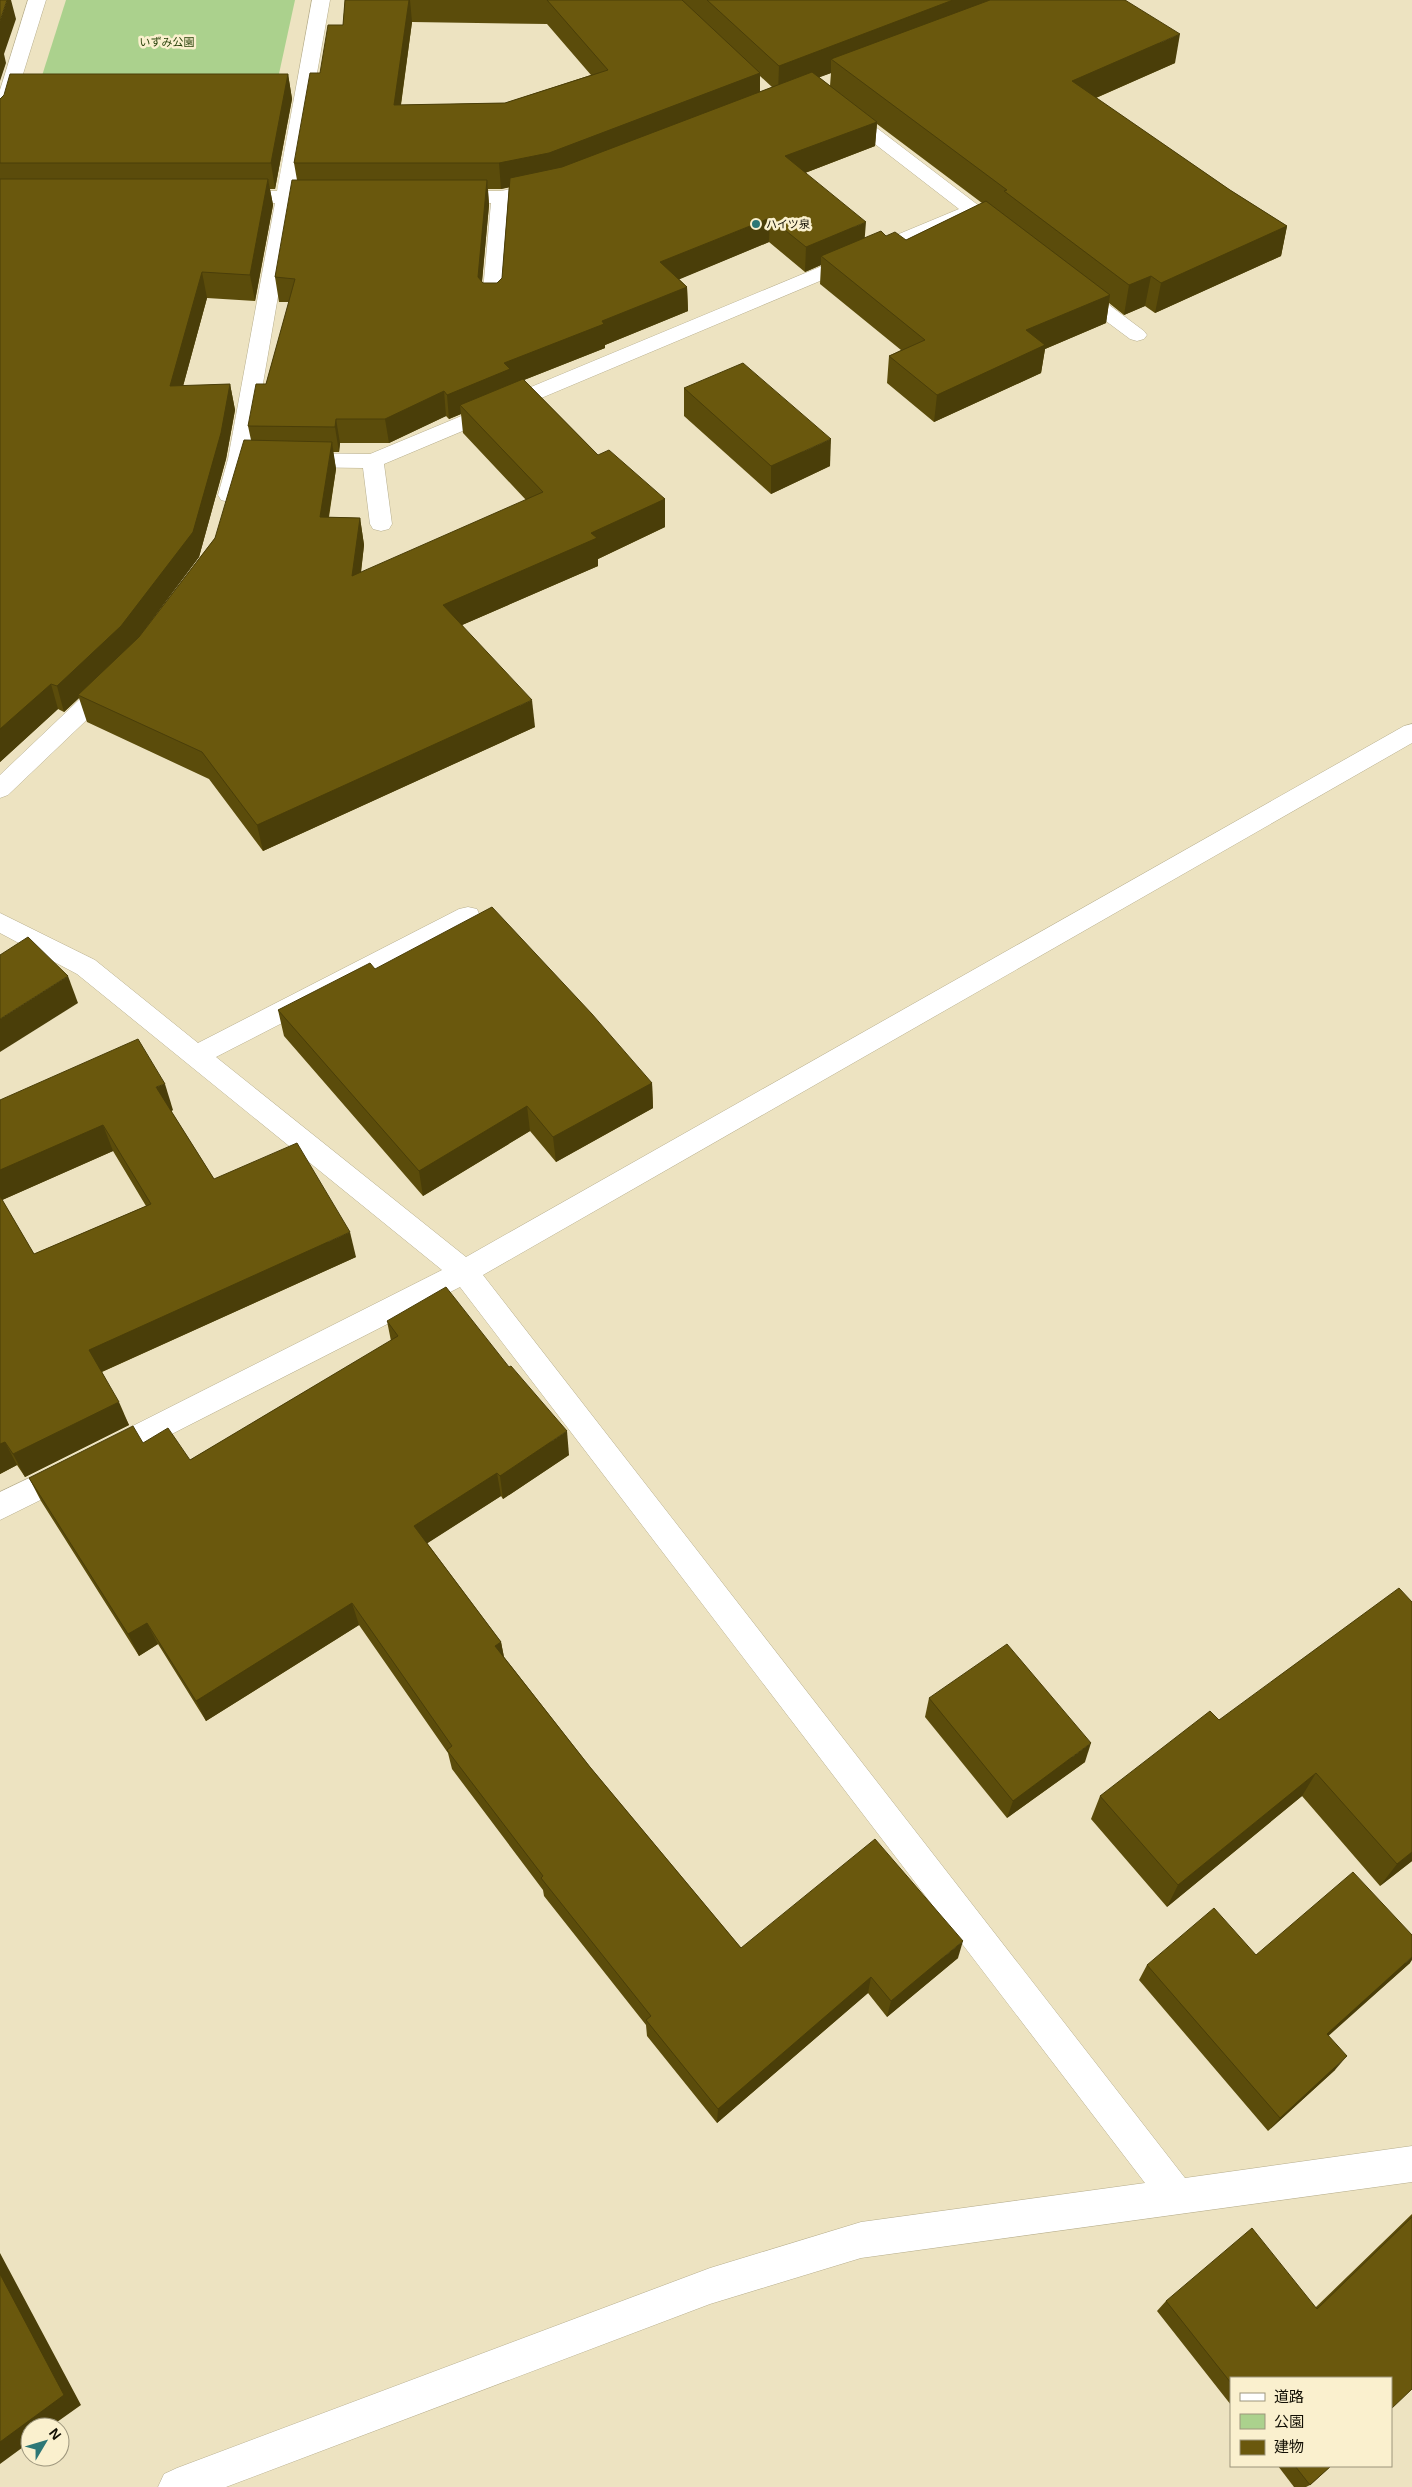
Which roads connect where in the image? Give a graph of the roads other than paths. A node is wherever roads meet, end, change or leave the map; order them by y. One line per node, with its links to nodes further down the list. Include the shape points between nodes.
1 (37, 0): 4 (street)
2 (320, 0): 6 (street)
3 (828, 99): 11 (street)
4 (0, 119)
5 (565, 183): 10 (street)
6 (285, 196): 7 (street); 8 (street); 16 (street)
7 (216, 197)
8 (344, 197)
9 (432, 197): 10 (street)
10 (501, 197): 14 (street)
11 (972, 211): 12 (street); 17 (street)
12 (996, 228)
13 (1066, 282): 15 (street)
14 (492, 302)
15 (1137, 335)
16 (258, 459): 17 (street); 18 (street)
17 (372, 461): 19 (street)
18 (224, 513)
19 (381, 524)
20 (123, 671): 22 (street)
21 (1412, 732): 26 (street)
22 (0, 789)
23 (468, 916): 25 (street)
24 (0, 922): 25 (street, via 86,967)
25 (196, 1056): 26 (street)
26 (464, 1272): 27 (street); 29 (street)
27 (0, 1507)
28 (1412, 2164): 29 (street)
29 (1177, 2196): 30 (street, via 861,2240 710,2286)
30 (177, 2487)

